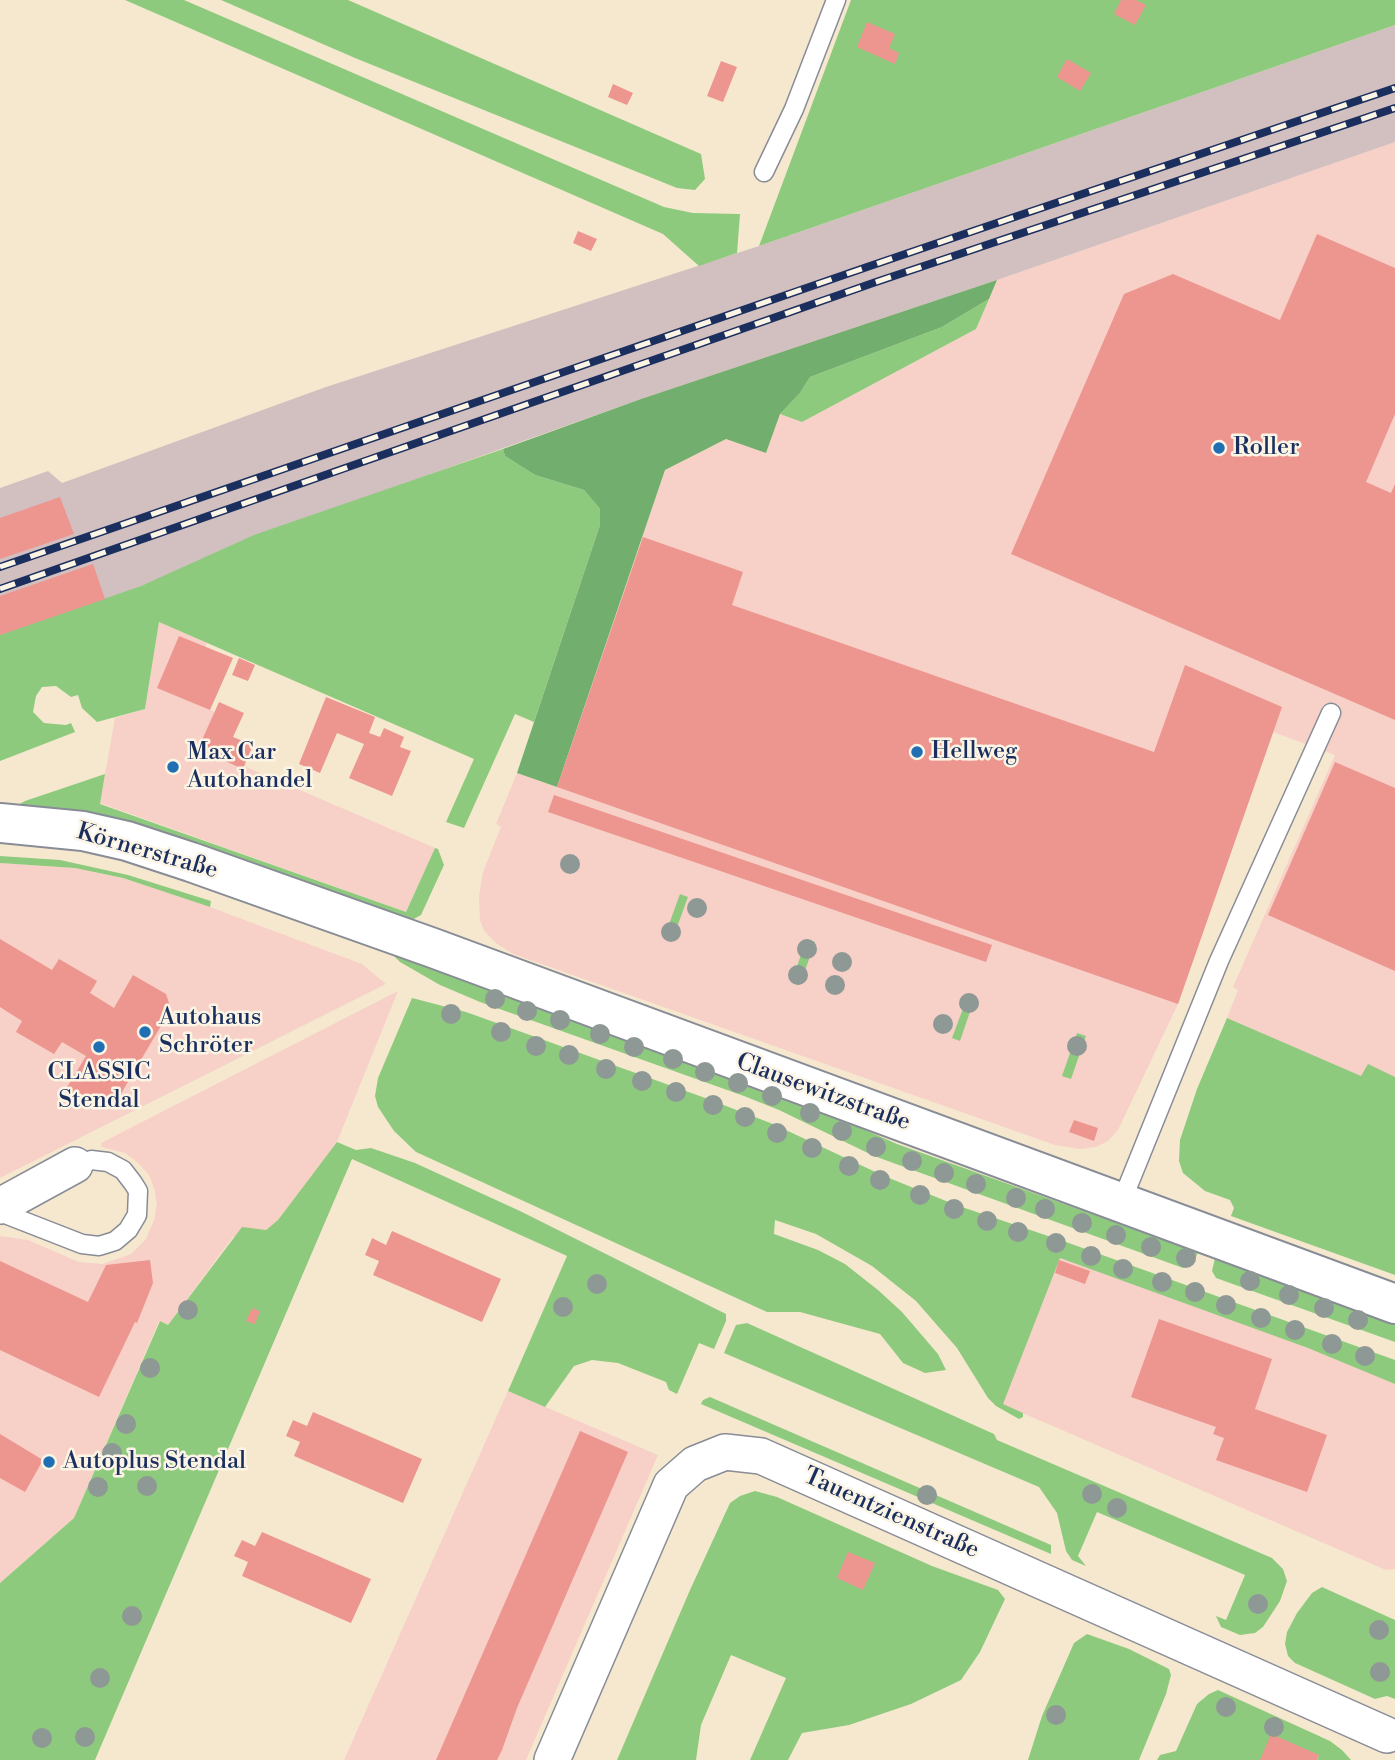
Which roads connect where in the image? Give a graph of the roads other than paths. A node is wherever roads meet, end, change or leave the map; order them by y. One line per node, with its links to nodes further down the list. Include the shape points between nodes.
1 (836, 0): 2 (lane)
2 (764, 172)
3 (1331, 713): 7 (lane, via 1219,961)
4 (0, 824): 5 (street, Körnerstraße, via 83,831 127,841)
5 (251, 883): 7 (street, Clausewitzstraße)
6 (75, 1165): 8 (street); 9 (lane, via 91,1160 108,1162 123,1170 138,1191 137,1215 115,1241 99,1246 82,1244)
7 (1121, 1203): 10 (street, Clausewitzstraße)
8 (0, 1206)
9 (0, 1212)
10 (1395, 1304)
11 (1388, 1739): 12 (street, Tauentzienstraße, via 761,1456 725,1451 695,1464 671,1485)
12 (552, 1760)

